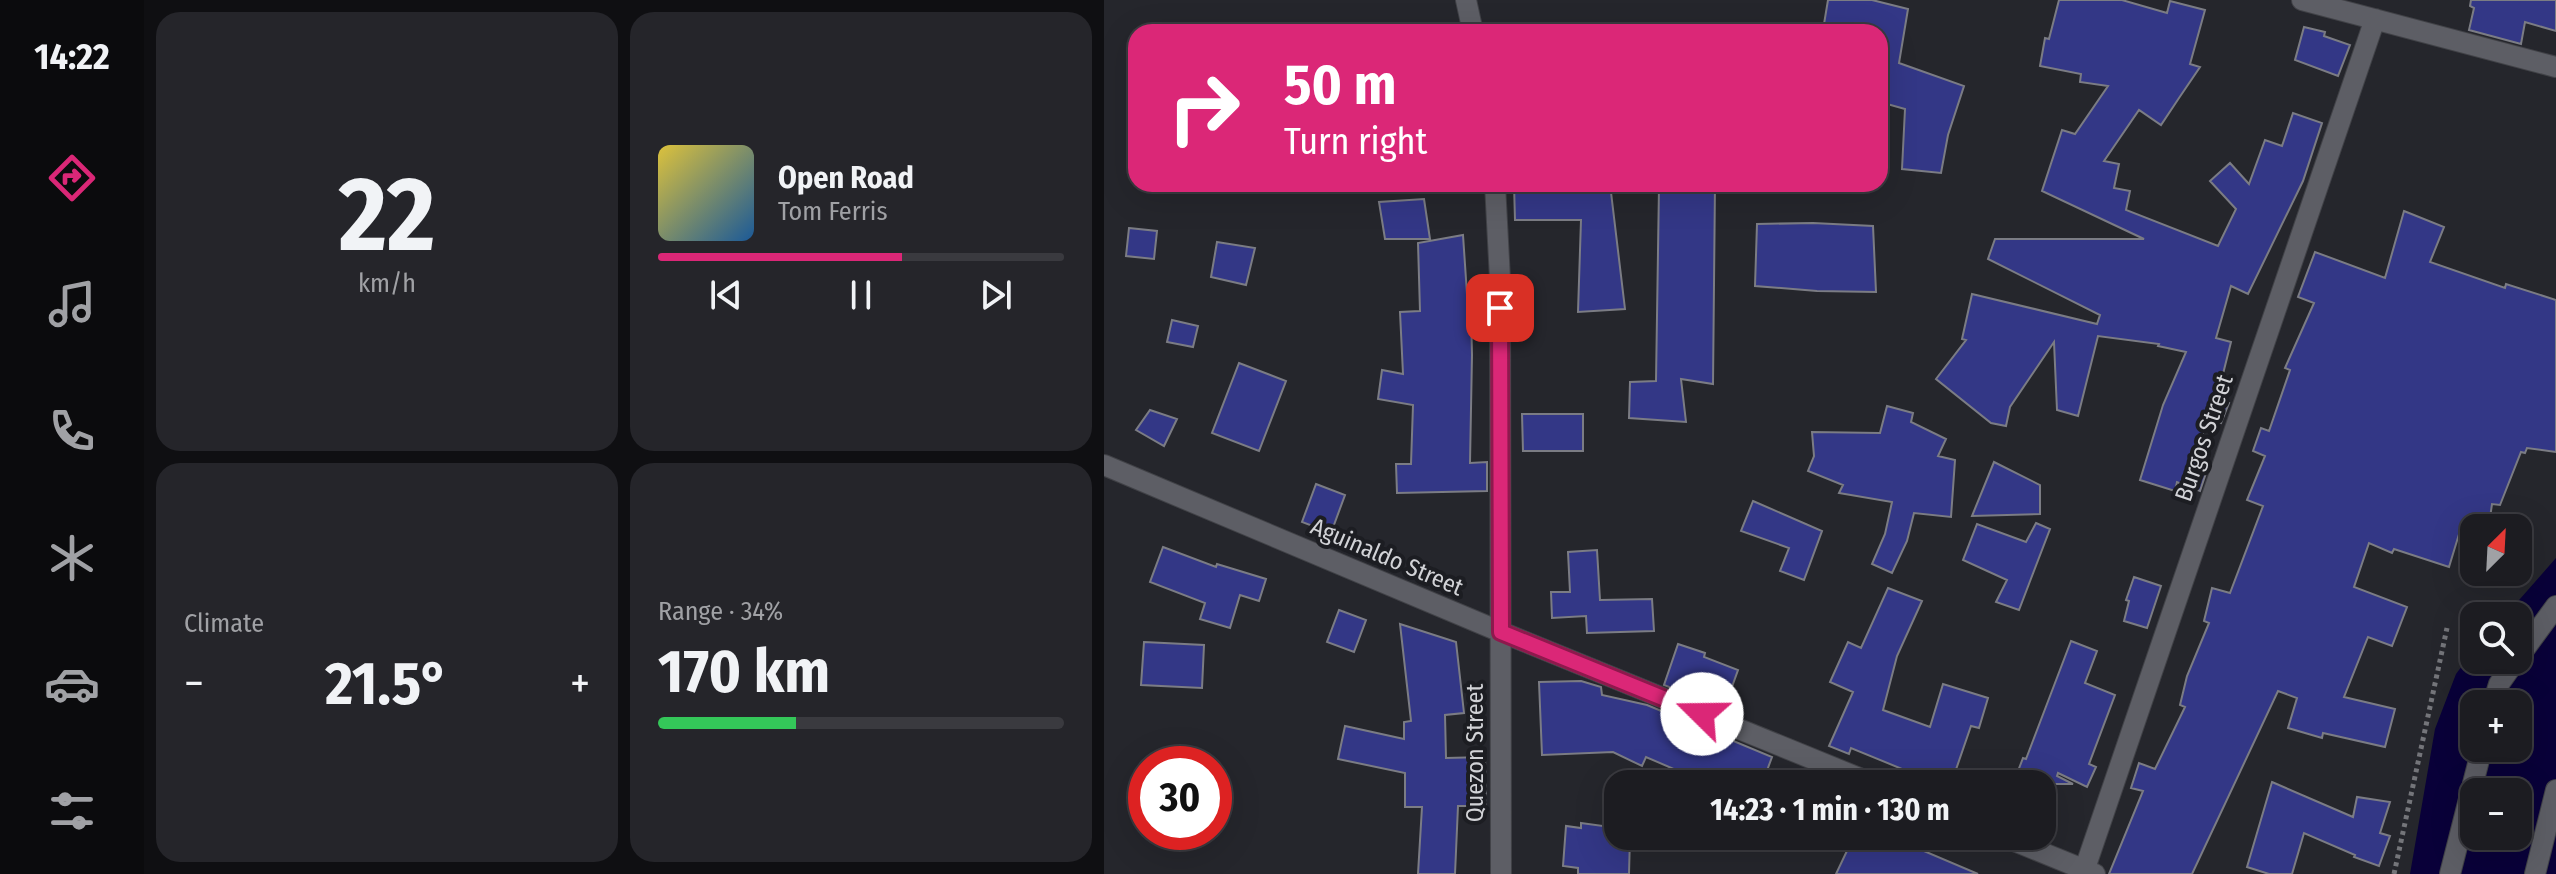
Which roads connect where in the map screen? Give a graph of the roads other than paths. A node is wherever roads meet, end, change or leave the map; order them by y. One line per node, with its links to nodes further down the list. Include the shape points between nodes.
1 (1466, 0): 4 (street)
2 (2302, 0): 3 (street)
3 (2375, 19): 5 (street); 15 (street, Burgos Street)
4 (1471, 24)
5 (2556, 67)
6 (1495, 192): 9 (street, Quezon Street)
7 (1104, 465): 9 (street, Aguinaldo Street)
8 (2556, 606): 10 (street)
9 (1501, 632): 12 (street, Aguinaldo Street); 16 (street, Quezon Street)
10 (2532, 639)
11 (2478, 762): 17 (street)
12 (1840, 770)
13 (2556, 790): 18 (street)
14 (2035, 850): 15 (street)
15 (2088, 873)
16 (1501, 874)
17 (2450, 874)
18 (2535, 874)

